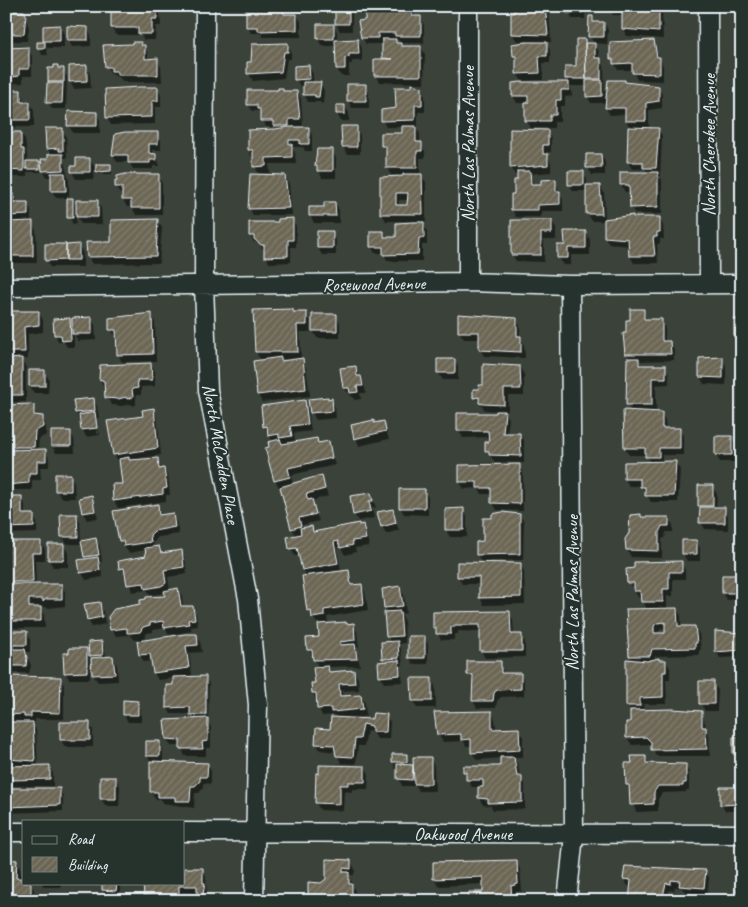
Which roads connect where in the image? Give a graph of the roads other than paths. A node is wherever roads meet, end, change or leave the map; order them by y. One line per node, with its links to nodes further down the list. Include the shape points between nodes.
1 (205, 6): 8 (street, North McCadden Place)
2 (468, 6): 4 (street, North Las Palmas Avenue)
3 (708, 6): 5 (street, North Cherokee Avenue)
4 (468, 282): 7 (street, Rosewood Avenue); 8 (street, Rosewood Avenue)
5 (709, 283): 6 (street, Rosewood Avenue); 7 (street, Rosewood Avenue)
6 (742, 284)
7 (570, 285): 15 (street, North Las Palmas Avenue)
8 (204, 286): 9 (street, Rosewood Avenue); 13 (street, North McCadden Place, via 208,390 248,599 258,705)
9 (6, 287)
10 (6, 832): 11 (street)
11 (22, 832)
12 (185, 832): 13 (street, Oakwood Avenue)
13 (256, 832): 15 (street, Oakwood Avenue); 16 (street, North McCadden Place)
14 (742, 834): 15 (street, Oakwood Avenue)
15 (574, 835): 17 (street, North Las Palmas Avenue)
16 (254, 901)
17 (567, 901)

